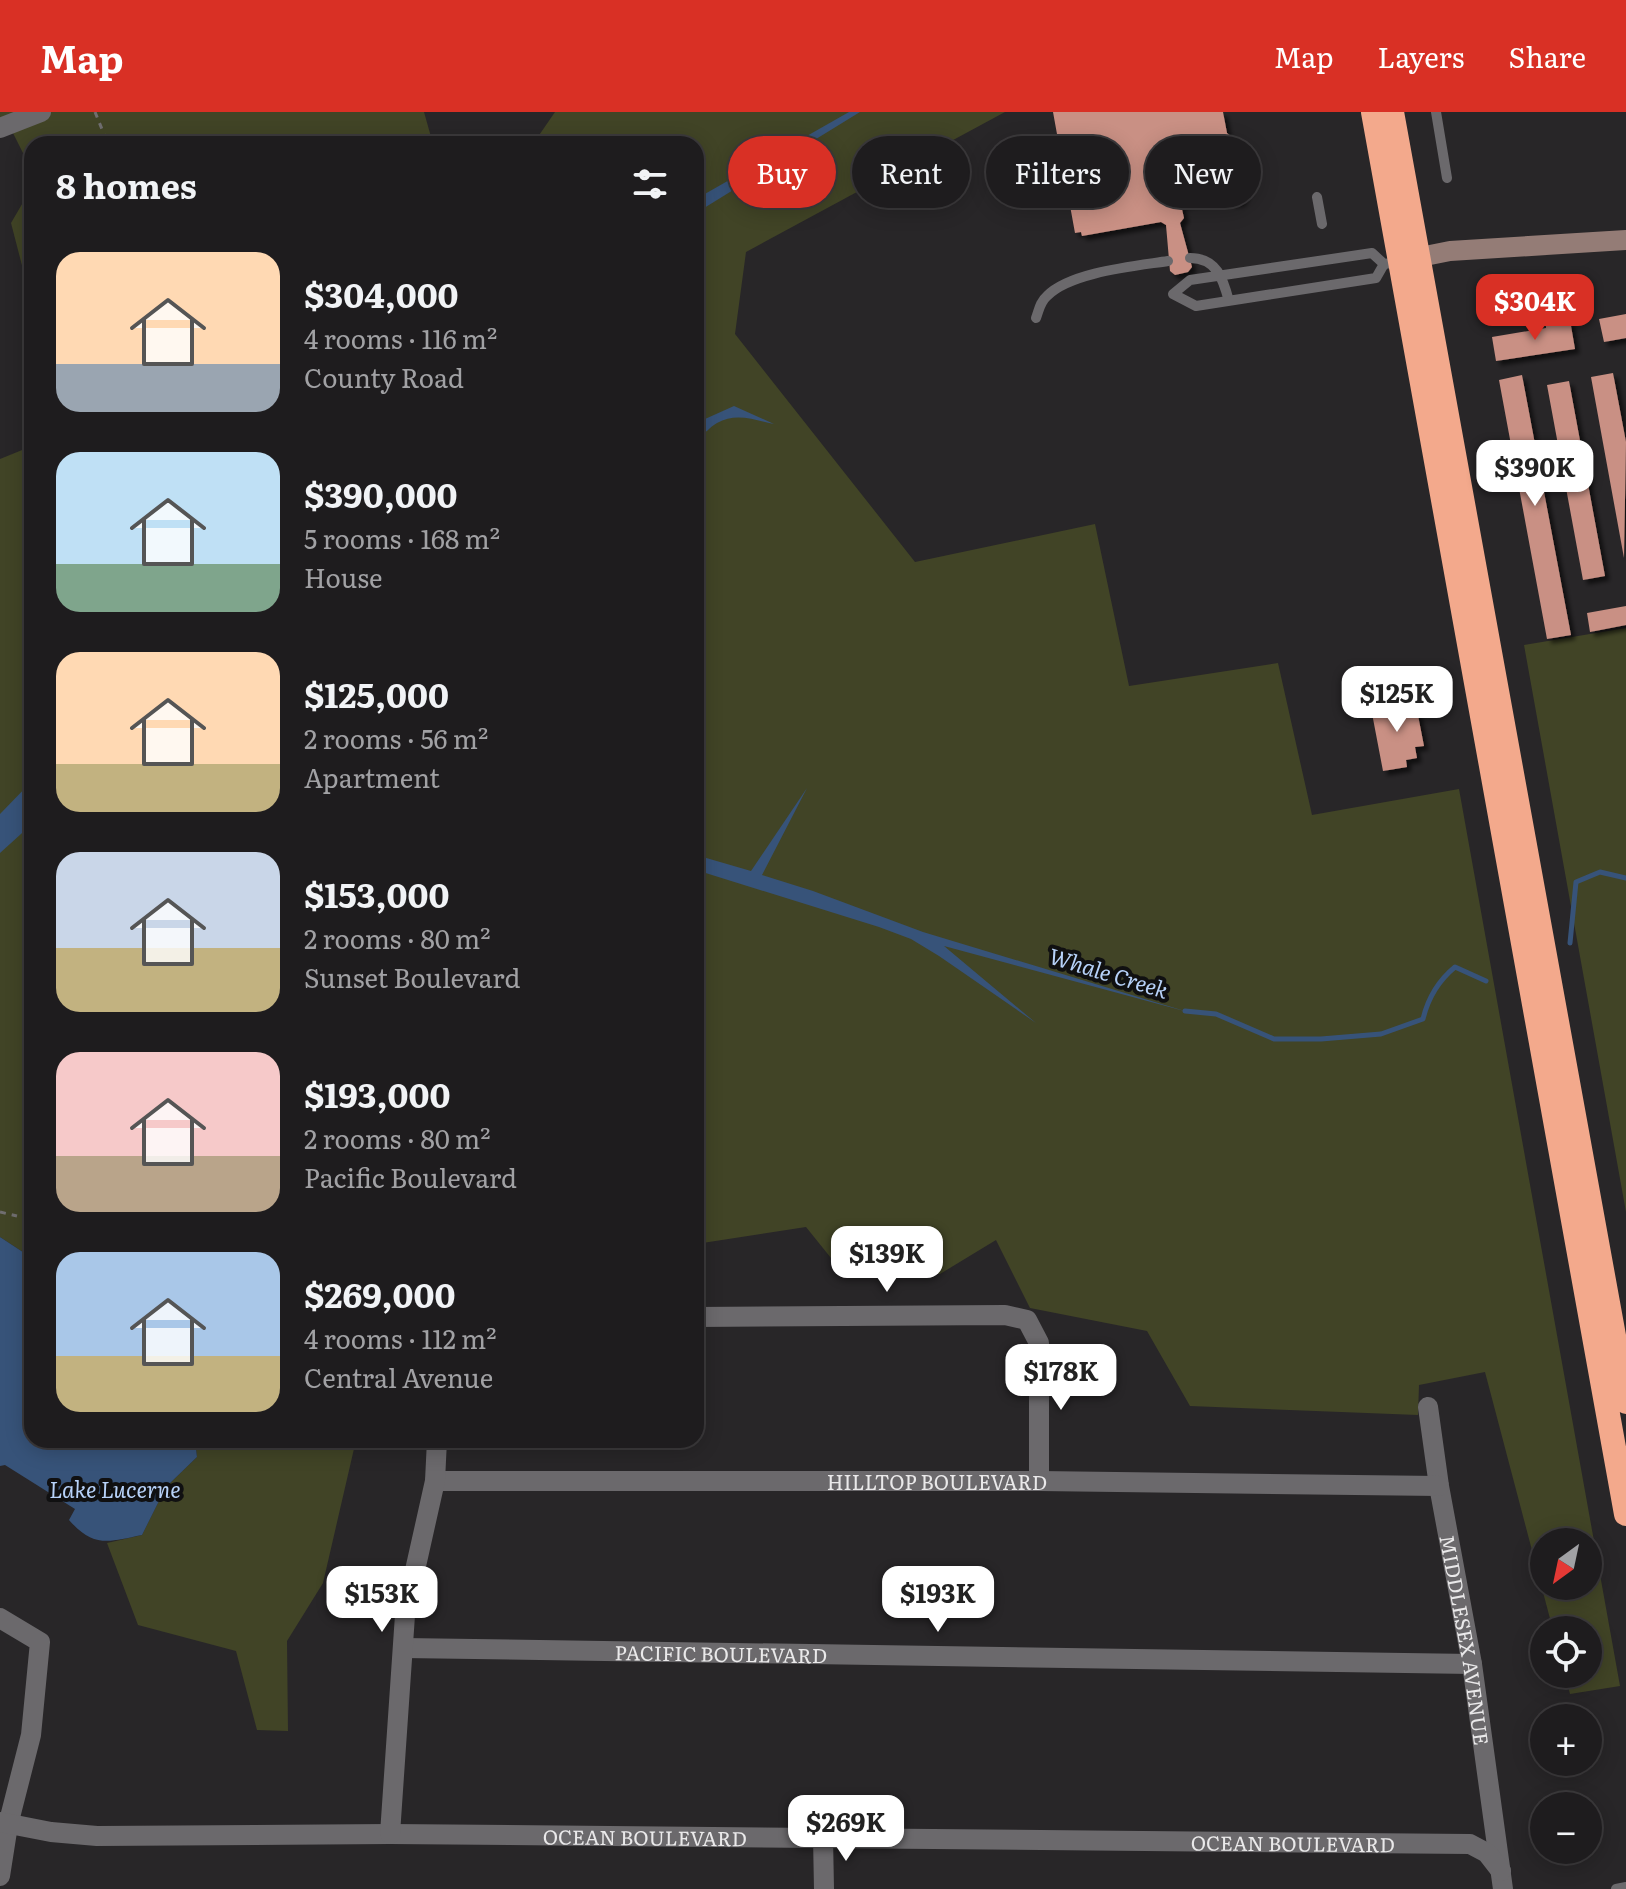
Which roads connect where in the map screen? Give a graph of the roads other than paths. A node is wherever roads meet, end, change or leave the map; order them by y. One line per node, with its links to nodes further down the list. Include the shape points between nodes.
1 (41, 112): 5 (street)
2 (1373, 112): 12 (highway)
3 (1392, 112): 12 (highway)
4 (1436, 112): 6 (lane)
5 (0, 128)
6 (1447, 178)
7 (1317, 197): 8 (lane)
8 (1322, 224)
9 (1626, 240): 12 (street, via 1450,251)
10 (1190, 258): 13 (lane, via 1208,261)
11 (1168, 261): 15 (lane, via 1059,286 1041,301)
12 (1401, 261): 13 (lane, via 1372,253); 14 (lane, via 1376,278); 17 (highway); 23 (highway)
13 (1222, 276): 14 (lane); 14 (lane, via 1190,280 1173,294 1196,306)
14 (1229, 301)
15 (1036, 318)
16 (704, 1317): 21 (street, via 1005,1315 1027,1320 1039,1343)
17 (1626, 1402)
18 (1428, 1407): 22 (street, MIDDLESEX AVENUE)
19 (437, 1448): 20 (street)
20 (435, 1481): 21 (street, HILLTOP BOULEVARD); 25 (street, via 405,1615)
21 (1039, 1481): 22 (street, HILLTOP BOULEVARD)
22 (1439, 1486): 26 (street, MIDDLESEX AVENUE)
23 (1626, 1514)
24 (0, 1618): 27 (street, via 40,1642 31,1735)
25 (403, 1648): 26 (street, PACIFIC BOULEVARD); 28 (street)
26 (1472, 1664): 31 (street, MIDDLESEX AVENUE)
27 (4, 1824): 28 (street, OCEAN BOULEVARD, via 97,1836); 30 (street)
28 (390, 1834): 29 (street, OCEAN BOULEVARD)
29 (823, 1837): 31 (street, OCEAN BOULEVARD, via 1470,1844 1487,1853); 33 (street)
30 (0, 1876)
31 (1502, 1880)
32 (1626, 1887): 34 (lane)
33 (824, 1889)
34 (1616, 1889)

